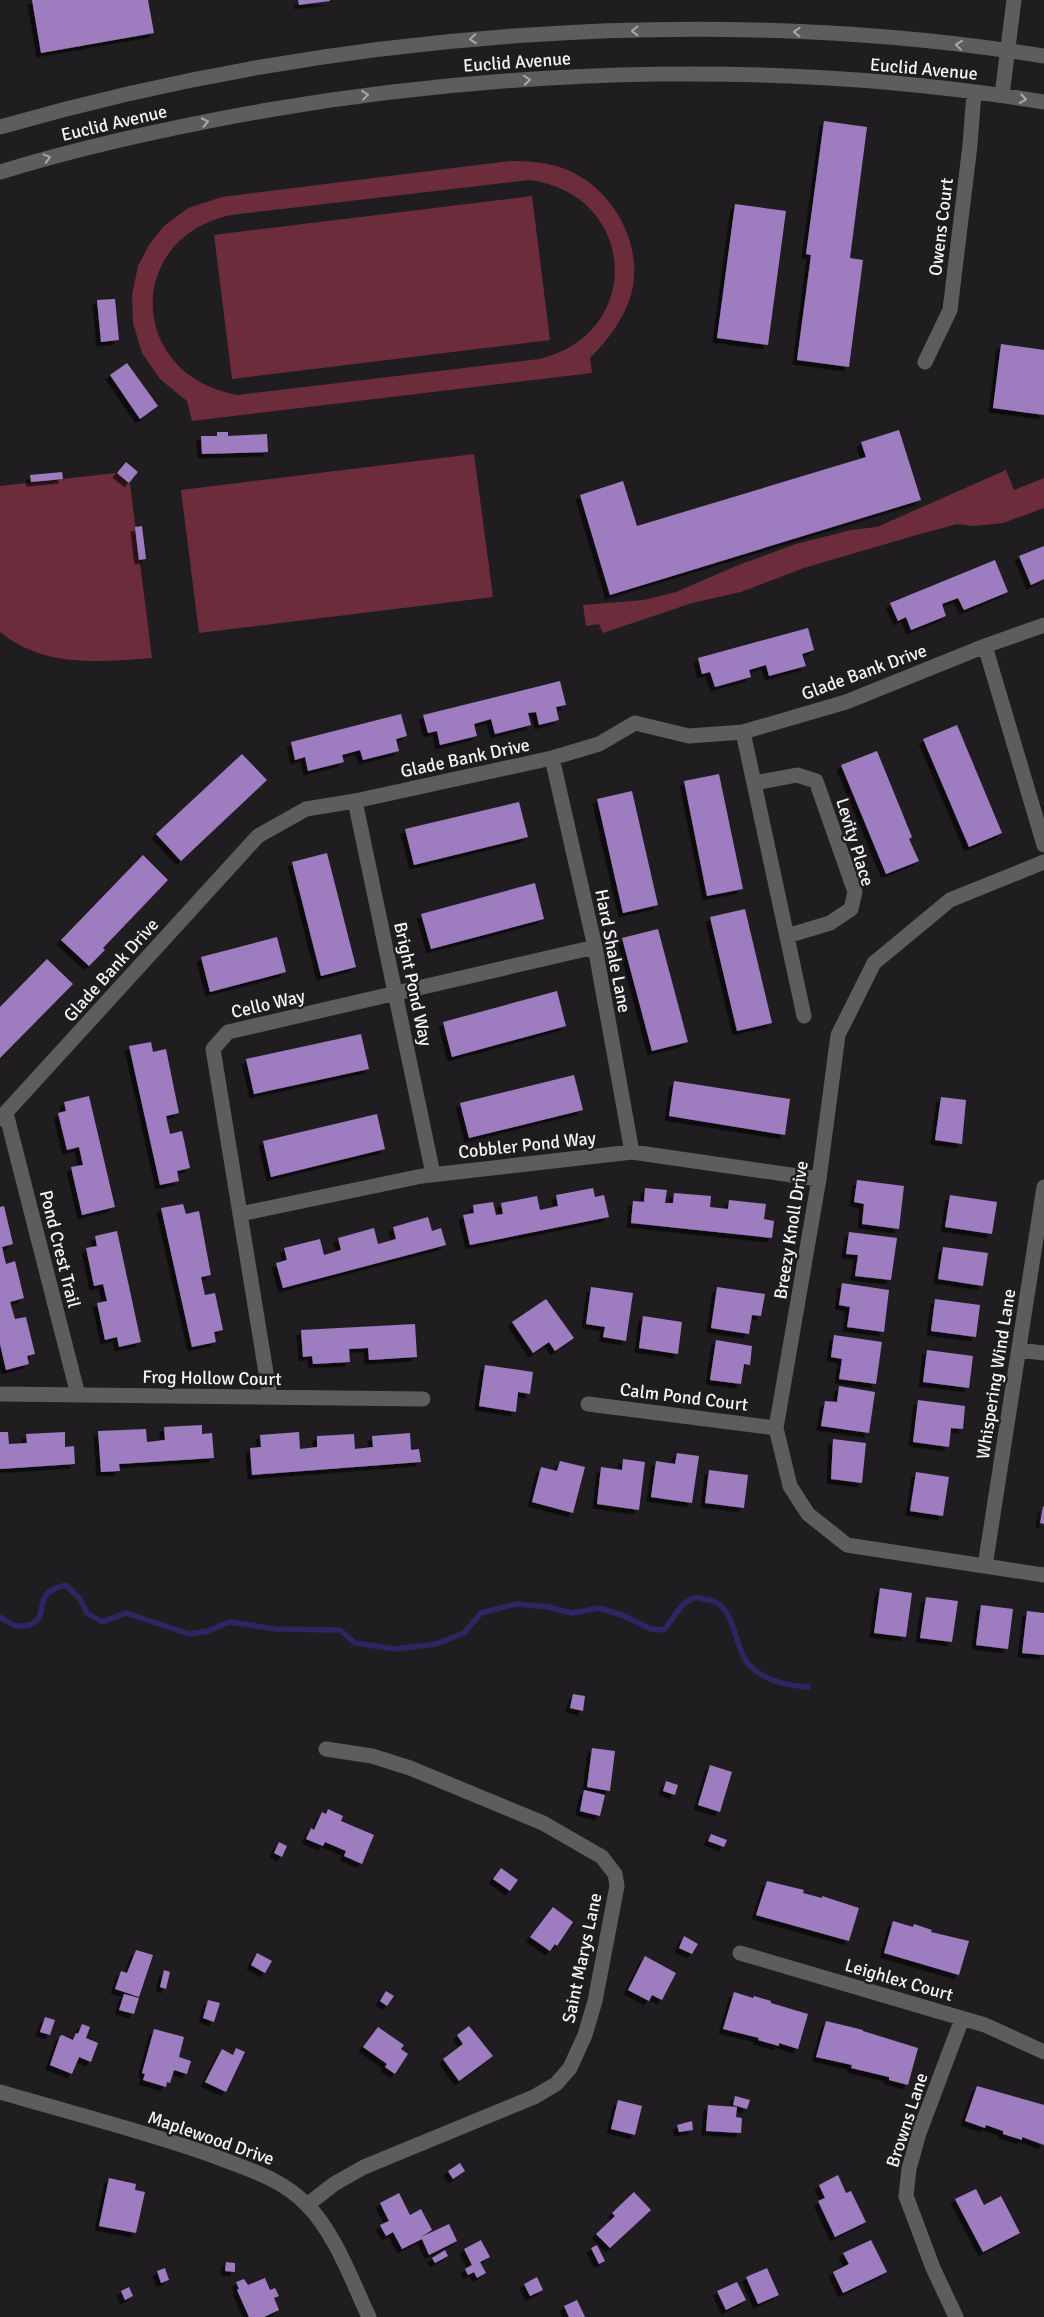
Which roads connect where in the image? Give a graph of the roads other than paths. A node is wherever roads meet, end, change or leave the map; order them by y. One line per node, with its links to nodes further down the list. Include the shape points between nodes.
1 (1014, 0): 2 (street)
2 (1008, 50): 3 (street, Euclid Avenue); 5 (street); 7 (street, Euclid Avenue, one-way to 7, via 822,33 720,30 582,32 470,40 259,66 113,97)
3 (1044, 56)
4 (974, 92): 5 (street, Euclid Avenue); 8 (street, Euclid Avenue, one-way to 4, via 110,142 220,118 326,100 433,87 617,75 737,75 826,78); 9 (street, Owens Court, via 950,310)
5 (1002, 96): 6 (street, Euclid Avenue, one-way to 6)
6 (1044, 102)
7 (0, 128)
8 (0, 172)
9 (925, 362)
10 (1044, 625): 11 (street, Glade Bank Drive)
11 (985, 646): 12 (street, Glade Bank Drive, via 846,702); 16 (street)
12 (743, 732): 13 (street, Glade Bank Drive, via 689,736 634,723 598,744); 14 (street)
13 (552, 758): 15 (street, Glade Bank Drive); 19 (street, Hard Shale Lane)
14 (754, 783): 18 (street); 18 (street, Levity Place, via 797,776 816,781 854,892 851,908 830,923)
15 (355, 801): 20 (street, Bright Pond Way); 22 (street, Glade Bank Drive, via 306,809 258,836)
16 (1044, 845)
17 (1044, 862): 25 (street, Breezy Knoll Drive, via 950,900 874,963 838,1035)
18 (787, 936): 21 (street)
19 (595, 947): 20 (street, Cello Way); 23 (street, Hard Shale Lane)
20 (395, 994): 24 (street, Bright Pond Way); 27 (street, Cello Way, via 228,1032 213,1049)
21 (804, 1016)
22 (3, 1116): 31 (street, Pond Crest Trail)
23 (632, 1152): 24 (street, Cobbler Pond Way); 25 (street, Cobbler Pond Way)
24 (433, 1174): 27 (street, Cobbler Pond Way)
25 (819, 1179): 35 (street, Breezy Knoll Drive)
26 (1044, 1187): 28 (street, Whispering Wind Lane)
27 (240, 1214): 32 (street, Cello Way)
28 (1019, 1350): 29 (street); 36 (street, Whispering Wind Lane)
29 (1044, 1354)
30 (0, 1394): 31 (street, Frog Hollow Court)
31 (78, 1395): 32 (street, Frog Hollow Court)
32 (270, 1397): 33 (street, Frog Hollow Court)
33 (423, 1399)
34 (588, 1404): 35 (street, Calm Pond Court)
35 (776, 1428): 36 (street, Breezy Knoll Drive, via 790,1486 808,1514 847,1545)
36 (985, 1566): 37 (street, Breezy Knoll Drive)
37 (1044, 1575)
38 (326, 1749): 43 (street, Saint Marys Lane, via 372,1756 410,1768 543,1823 602,1857 615,1874 617,1886 595,2000 585,2035 566,2074 534,2097 364,2167)
39 (740, 1953): 40 (street, Leighlex Court)
40 (962, 2019): 41 (street, Leighlex Court, via 984,2025); 45 (street, Browns Lane, via 919,2133 909,2169 906,2196 933,2268)
41 (1044, 2052)
42 (0, 2092): 43 (street, Maplewood Drive, via 178,2143 230,2162 274,2180)
43 (307, 2205): 44 (street, Maplewood Drive, via 326,2230)
44 (369, 2317)
45 (956, 2317)

